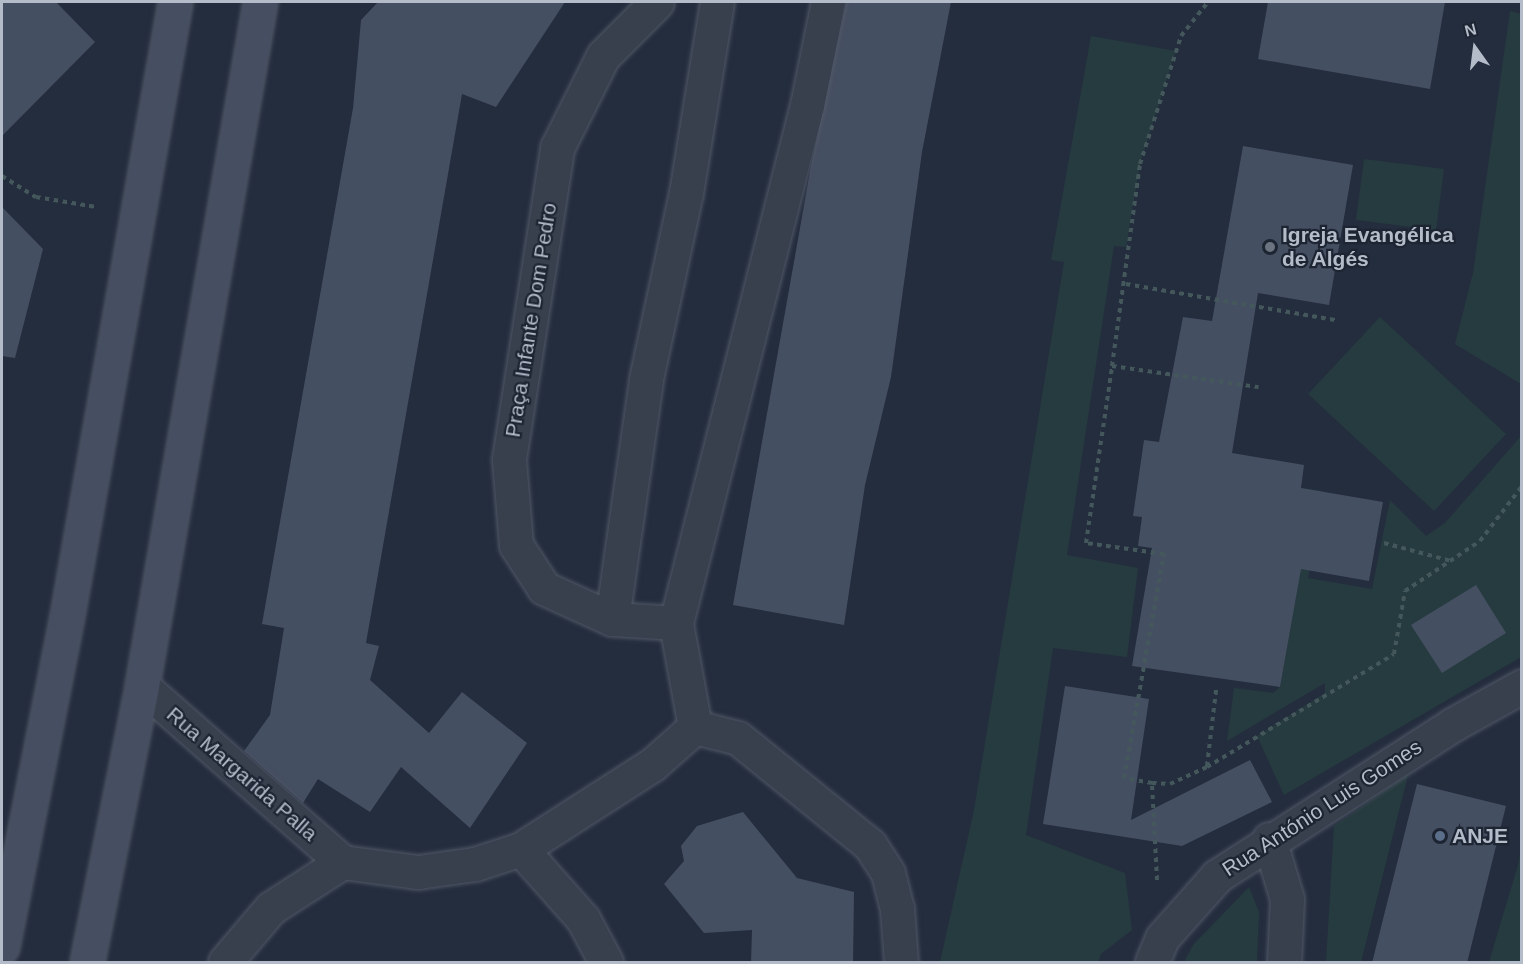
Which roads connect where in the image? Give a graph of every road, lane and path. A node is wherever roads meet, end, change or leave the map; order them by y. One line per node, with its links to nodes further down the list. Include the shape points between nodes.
1 (175, 2): 8 (street)
2 (260, 2): 18 (street)
3 (657, 2): 16 (street, Praça Infante Dom Pedro, via 603,56 557,148 508,459 516,545 544,588)
4 (717, 2): 16 (street, via 686,193 646,379)
5 (828, 2): 17 (street, via 807,105)
6 (1208, 2): 9 (path, via 1180,36 1140,164)
7 (2, 176): 8 (path, via 36,197)
8 (138, 214): 28 (street, via 67,616)
9 (1126, 284): 10 (path); 11 (path)
10 (1335, 320)
11 (1112, 366): 12 (path); 23 (path, via 1086,543 1164,554 1124,778)
12 (1258, 387)
13 (1521, 486): 15 (path, via 1480,541)
14 (1384, 543): 15 (path)
15 (1451, 561): 22 (path, via 1405,591 1394,654)
16 (612, 619): 17 (street, Praça Infante Dom Pedro)
17 (676, 623): 21 (street)
18 (142, 686): 26 (street, Rua Margarida Palla); 29 (street)
19 (1521, 686): 24 (street, Rua António Luis Gomes)
20 (1216, 690): 22 (path)
21 (695, 727): 25 (street, via 652,765); 32 (street, via 738,738 870,845 888,873 895,899)
22 (1207, 766): 23 (path, via 1170,784)
23 (1152, 783): 27 (path, via 1153,862)
24 (1269, 839): 27 (street, Rua António Luis Gomes, via 1217,876); 34 (street, via 1287,899)
25 (521, 849): 26 (street, via 475,864 418,872); 31 (street, via 583,919)
26 (342, 862): 30 (street, via 271,908)
27 (1168, 932): 33 (street, Rua António Luis Gomes)
28 (2, 947)
29 (87, 963)
30 (225, 963)
31 (606, 963)
32 (901, 963)
33 (1152, 963)
34 (1284, 963)

